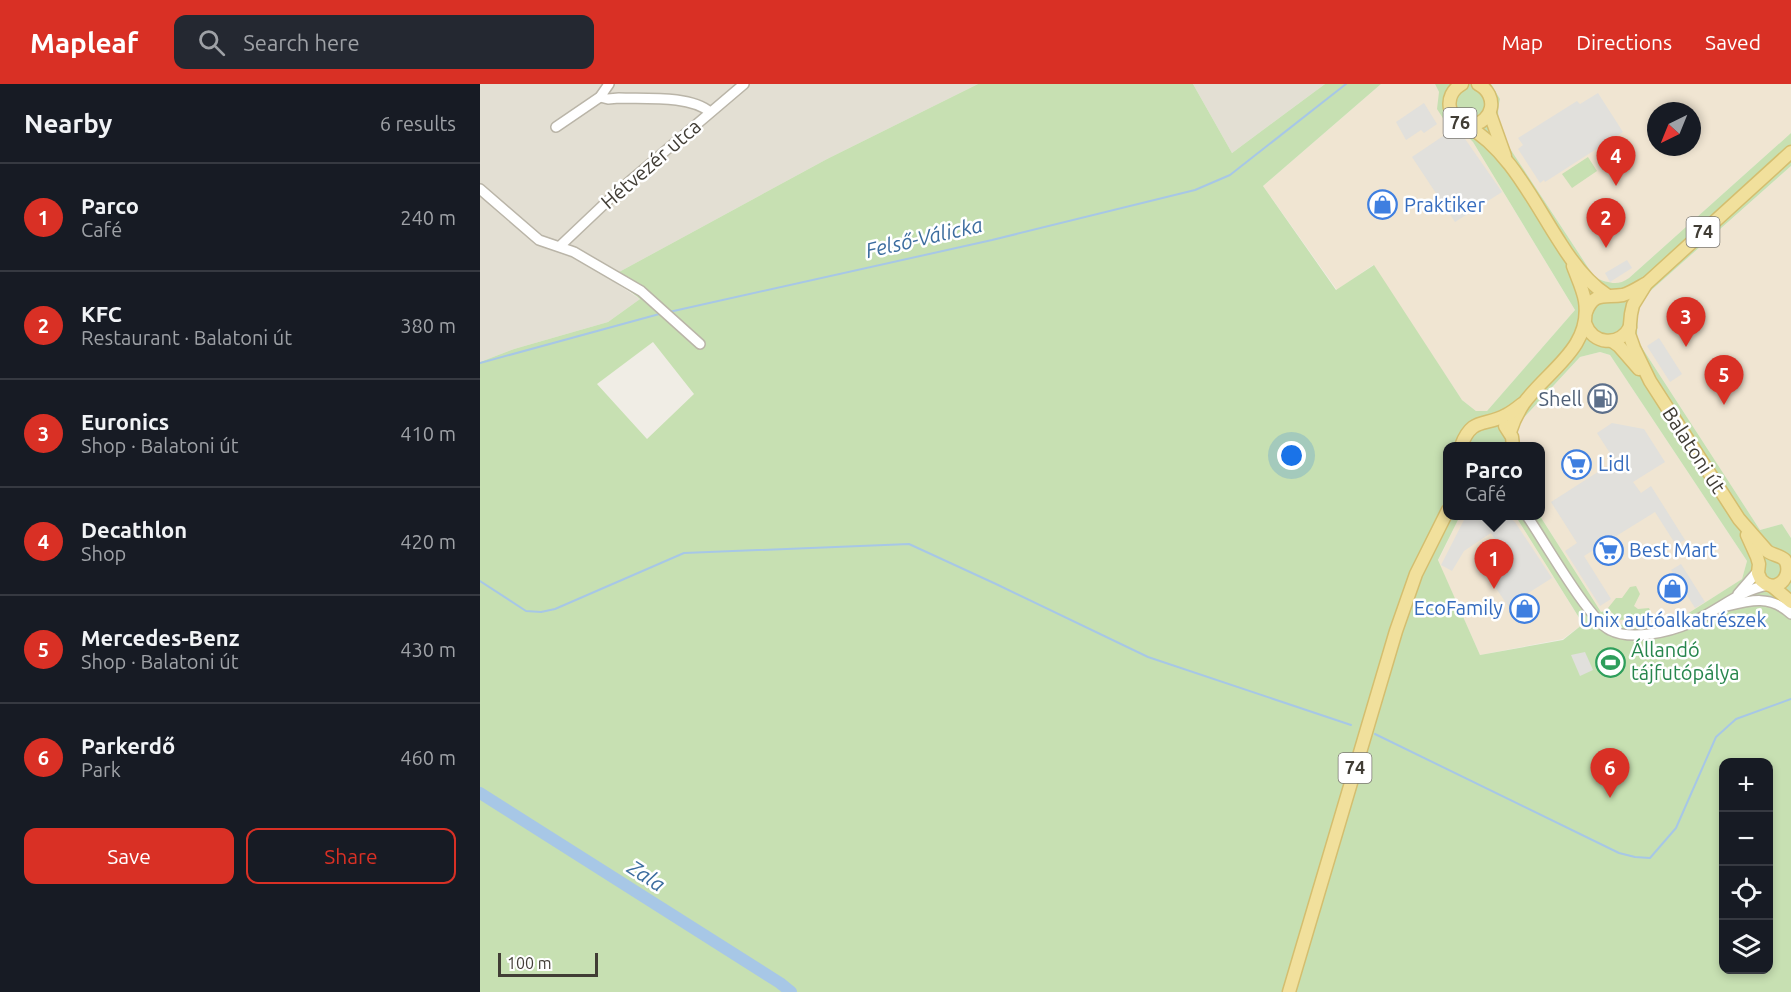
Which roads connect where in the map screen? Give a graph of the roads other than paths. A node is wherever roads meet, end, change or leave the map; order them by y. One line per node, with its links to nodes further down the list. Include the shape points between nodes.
1 (609, 84): 6 (street)
2 (744, 84): 7 (street, Hétvezér utca)
3 (1462, 84): 5 (main road, 76)
4 (1478, 84): 8 (main road, 76, via 1490,95)
5 (1449, 90): 9 (main road, 76, via 1451,113)
6 (600, 97): 7 (street, via 689,102); 10 (street)
7 (710, 112): 14 (street, Hétvezér utca)
8 (1490, 114): 9 (main road, 76, via 1478,124); 12 (main road, 76)
9 (1467, 125): 12 (main road, 76)
10 (556, 127)
11 (1791, 152): 16 (main road, 74)
12 (1506, 159): 15 (main road, 76)
13 (480, 189): 14 (street, via 539,240)
14 (560, 246): 21 (street, via 635,287)
15 (1571, 259): 17 (main road, 76, via 1598,289); 18 (main road, 76, via 1584,295)
16 (1646, 284): 17 (main road, 74, via 1623,295); 19 (main road, 74, via 1633,305)
17 (1610, 295): 18 (main road, 74, via 1595,299); 19 (main road, via 1623,301)
18 (1585, 318): 20 (main road, via 1592,335); 22 (main road, 74, via 1583,333)
19 (1631, 320): 20 (main road, 74, via 1623,336); 23 (main road, Balatoni út, via 1631,341)
20 (1605, 341): 22 (main road, 74); 23 (main road, Balatoni út, via 1619,346)
21 (700, 344)
22 (1570, 354): 24 (main road, 74)
23 (1650, 381): 29 (main road, Balatoni út)
24 (1523, 404): 25 (main road, 74); 26 (main road, 74)
25 (1493, 421): 26 (main road); 27 (main road, 74, via 1477,424)
26 (1510, 432): 28 (main road)
27 (1463, 442)
28 (1512, 442)
29 (1739, 519): 32 (main road, Balatoni út); 34 (main road, Balatoni út)
30 (1443, 520): 42 (main road, 74, via 1416,574 1396,631)
31 (1530, 520): 40 (street, via 1591,613 1616,633 1637,636 1684,626)
32 (1772, 555): 33 (main road, Balatoni út); 34 (main road, via 1763,559)
33 (1788, 561): 35 (main road, Balatoni út)
34 (1758, 568): 36 (main road, Balatoni út, via 1761,580); 38 (street)
35 (1789, 576): 36 (main road, via 1781,584); 37 (main road, Balatoni út)
36 (1770, 586): 38 (street); 39 (main road, Balatoni út)
37 (1791, 594)
38 (1734, 598): 40 (street)
39 (1791, 602)
40 (1719, 608): 41 (street, via 1762,599)
41 (1791, 614)
42 (1289, 992)

